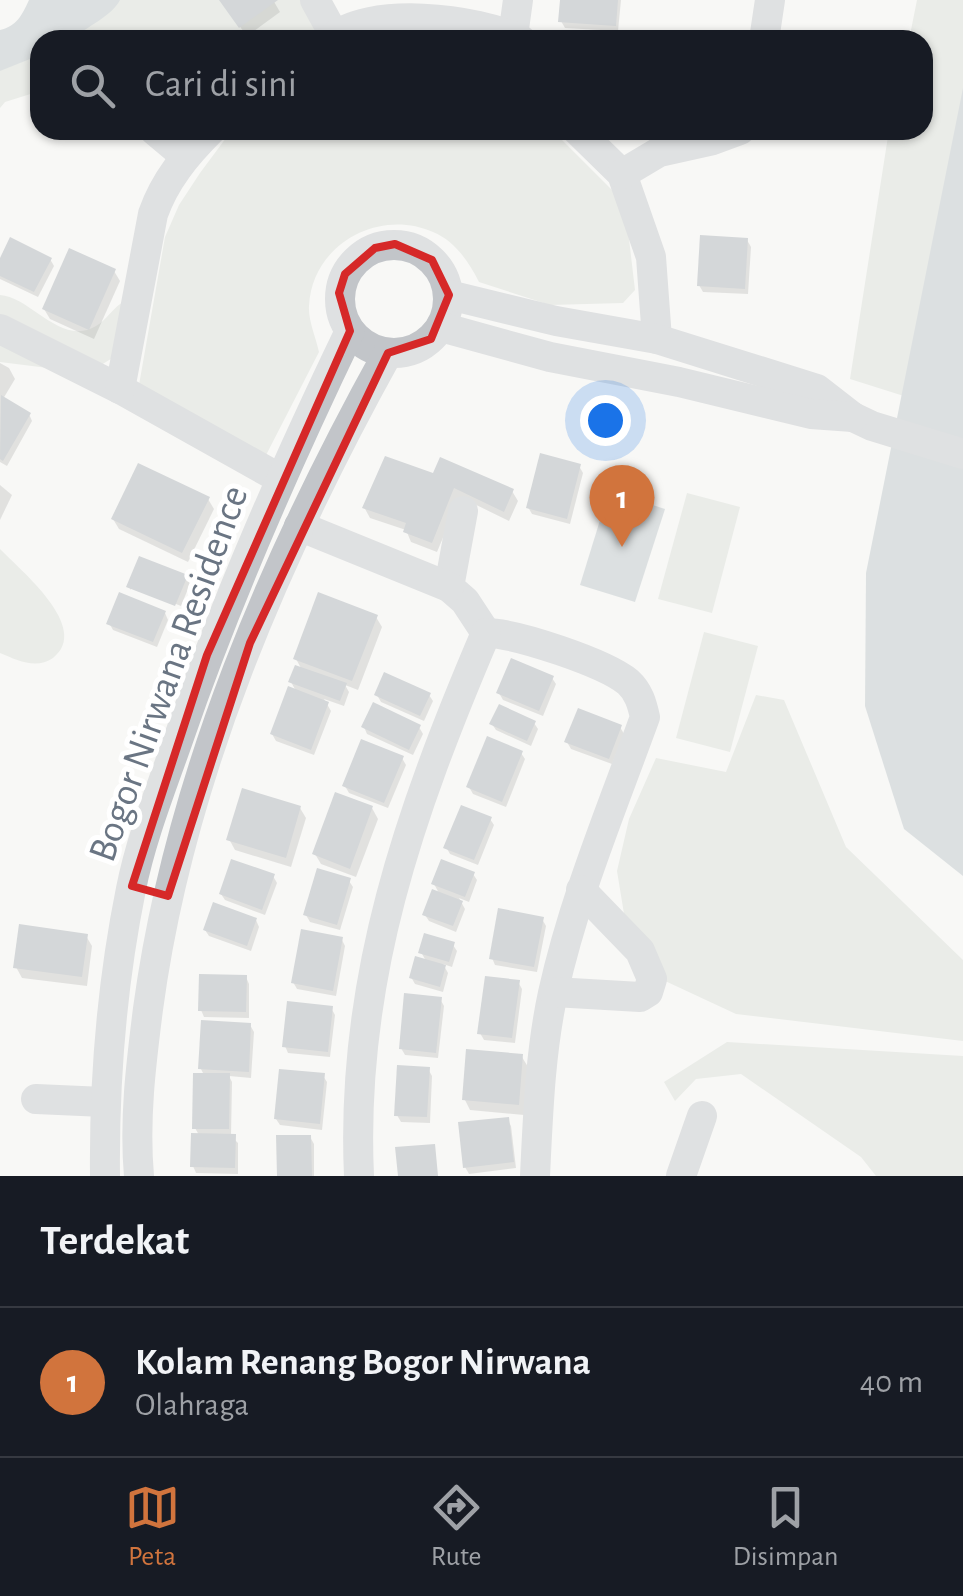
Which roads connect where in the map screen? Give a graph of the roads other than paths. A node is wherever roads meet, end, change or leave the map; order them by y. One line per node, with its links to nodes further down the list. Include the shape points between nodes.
1 (315, 0): 4 (street)
2 (518, 0): 7 (street)
3 (770, 0): 8 (street)
4 (330, 30)
5 (351, 30): 6 (street, via 373,20 415,18)
6 (484, 30)
7 (517, 30)
8 (766, 30)
9 (166, 140): 13 (street)
10 (201, 140): 13 (street)
11 (587, 140): 14 (street)
12 (652, 141): 14 (street)
13 (185, 156): 21 (street, via 153,214)
14 (622, 174): 19 (street, via 652,258)
15 (449, 295): 16 (street); 18 (street, via 444,276 423,254 395,244 375,248 358,258 342,284 341,313); 19 (street)
16 (441, 327): 20 (street, via 418,348); 22 (street, via 550,357)
17 (0, 329): 21 (street)
18 (350, 331): 20 (street); 24 (street, Bogor Nirwana Residence)
19 (657, 339): 22 (street, via 818,389)
20 (388, 353): 26 (street, Bogor Nirwana Residence)
21 (120, 389): 24 (street)
22 (862, 421): 23 (street)
23 (963, 454)
24 (279, 478): 29 (street, Bogor Nirwana Residence, via 208,655)
25 (463, 511): 27 (street)
26 (298, 526): 27 (street); 31 (street, Bogor Nirwana Residence, via 220,726)
27 (450, 586): 28 (street)
28 (486, 633): 30 (street, via 506,633 602,668 640,696 645,717); 38 (street, via 390,890 359,1058)
29 (132, 886): 31 (street); 34 (street, Bogor Nirwana Residence)
30 (581, 890): 32 (street); 32 (street, via 640,951 652,979 640,997)
31 (168, 896): 37 (street, Bogor Nirwana Residence, via 138,1086)
32 (554, 992): 39 (street)
33 (36, 1099): 34 (street)
34 (104, 1102): 36 (street, Bogor Nirwana Residence)
35 (702, 1116): 40 (street)
36 (105, 1176)
37 (139, 1176)
38 (359, 1176)
39 (535, 1176)
40 (681, 1176)

